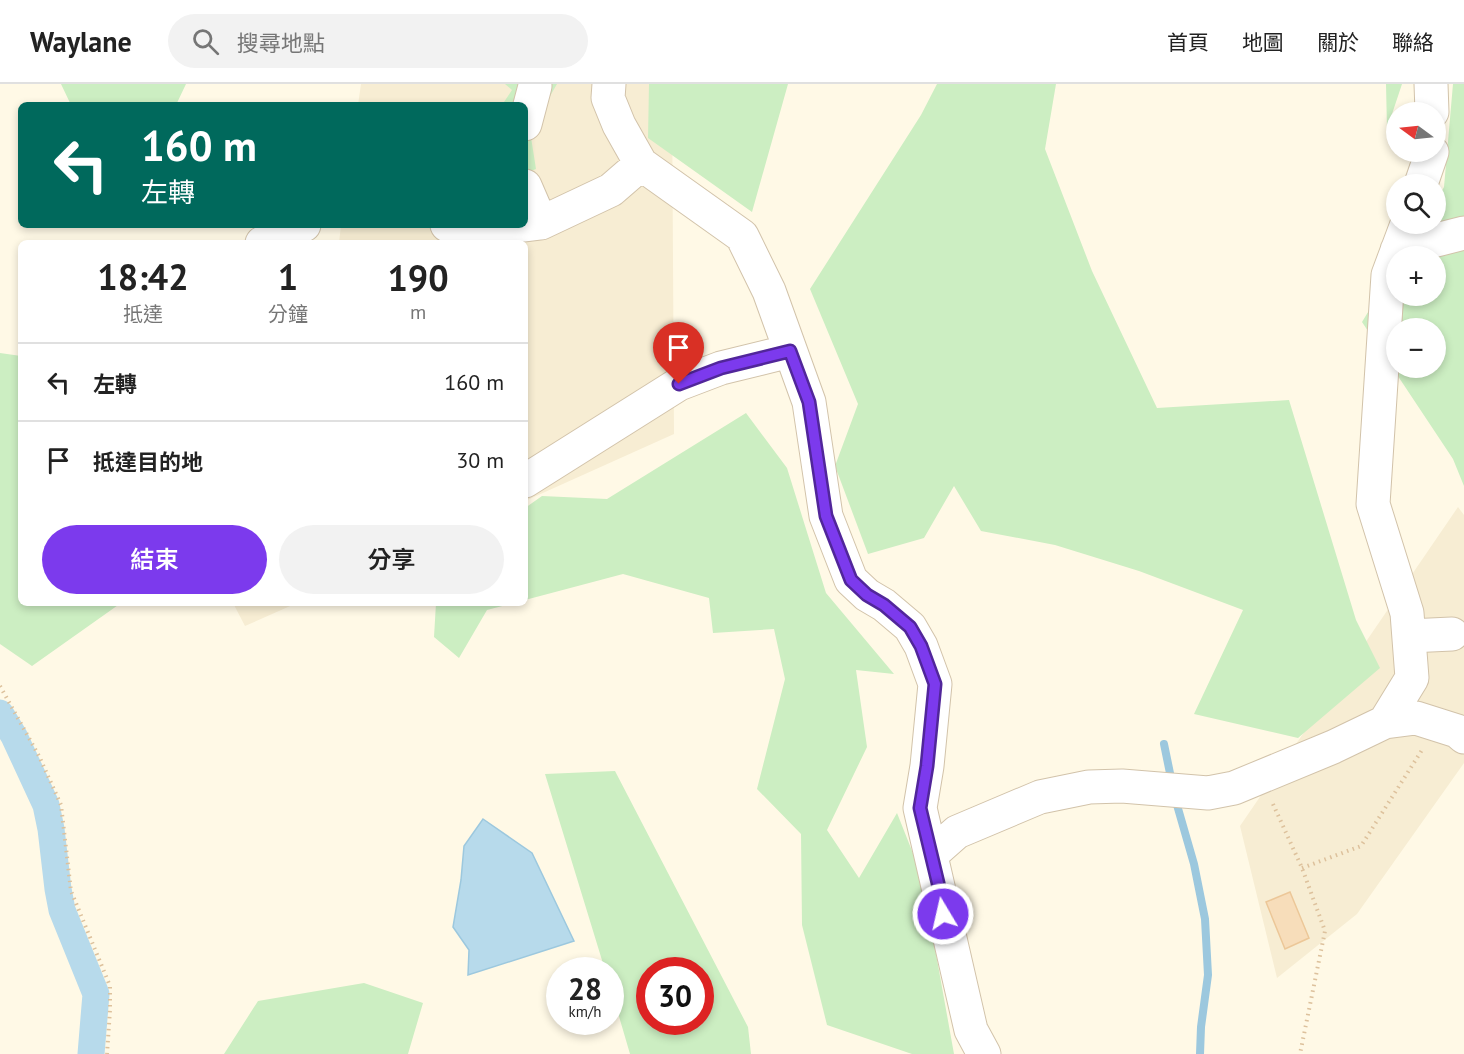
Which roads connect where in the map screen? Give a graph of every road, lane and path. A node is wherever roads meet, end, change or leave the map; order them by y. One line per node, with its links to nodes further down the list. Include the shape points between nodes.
1 (609, 84): 6 (street, via 608,98)
2 (1431, 84): 4 (street)
3 (535, 86): 5 (street)
4 (1432, 102)
5 (528, 113)
6 (641, 164): 7 (street, via 611,190); 12 (street, via 742,236 769,291)
7 (529, 224)
8 (297, 228): 11 (street)
9 (1464, 233): 10 (street)
10 (1402, 237): 15 (street, via 1388,275 1373,504 1407,613)
11 (269, 240)
12 (790, 351): 13 (street, via 721,368 679,384); 20 (street, via 809,402 826,516 851,580 910,627 935,684 920,808)
13 (528, 479)
14 (1452, 633): 15 (street)
15 (1409, 636): 17 (street, via 1412,678)
16 (0, 686): 22 (path, via 61,805 71,891 110,986)
17 (1385, 722): 18 (street, via 1416,717); 19 (street)
18 (1450, 731): 21 (path, via 1420,755 1361,846)
19 (1260, 777): 20 (street, via 1208,793 1122,786 1089,787 1040,797 957,832); 21 (path)
20 (931, 855): 23 (street, via 971,1030)
21 (1302, 868): 24 (path, via 1325,931)
22 (107, 1054)
23 (984, 1054)
24 (1300, 1054)

